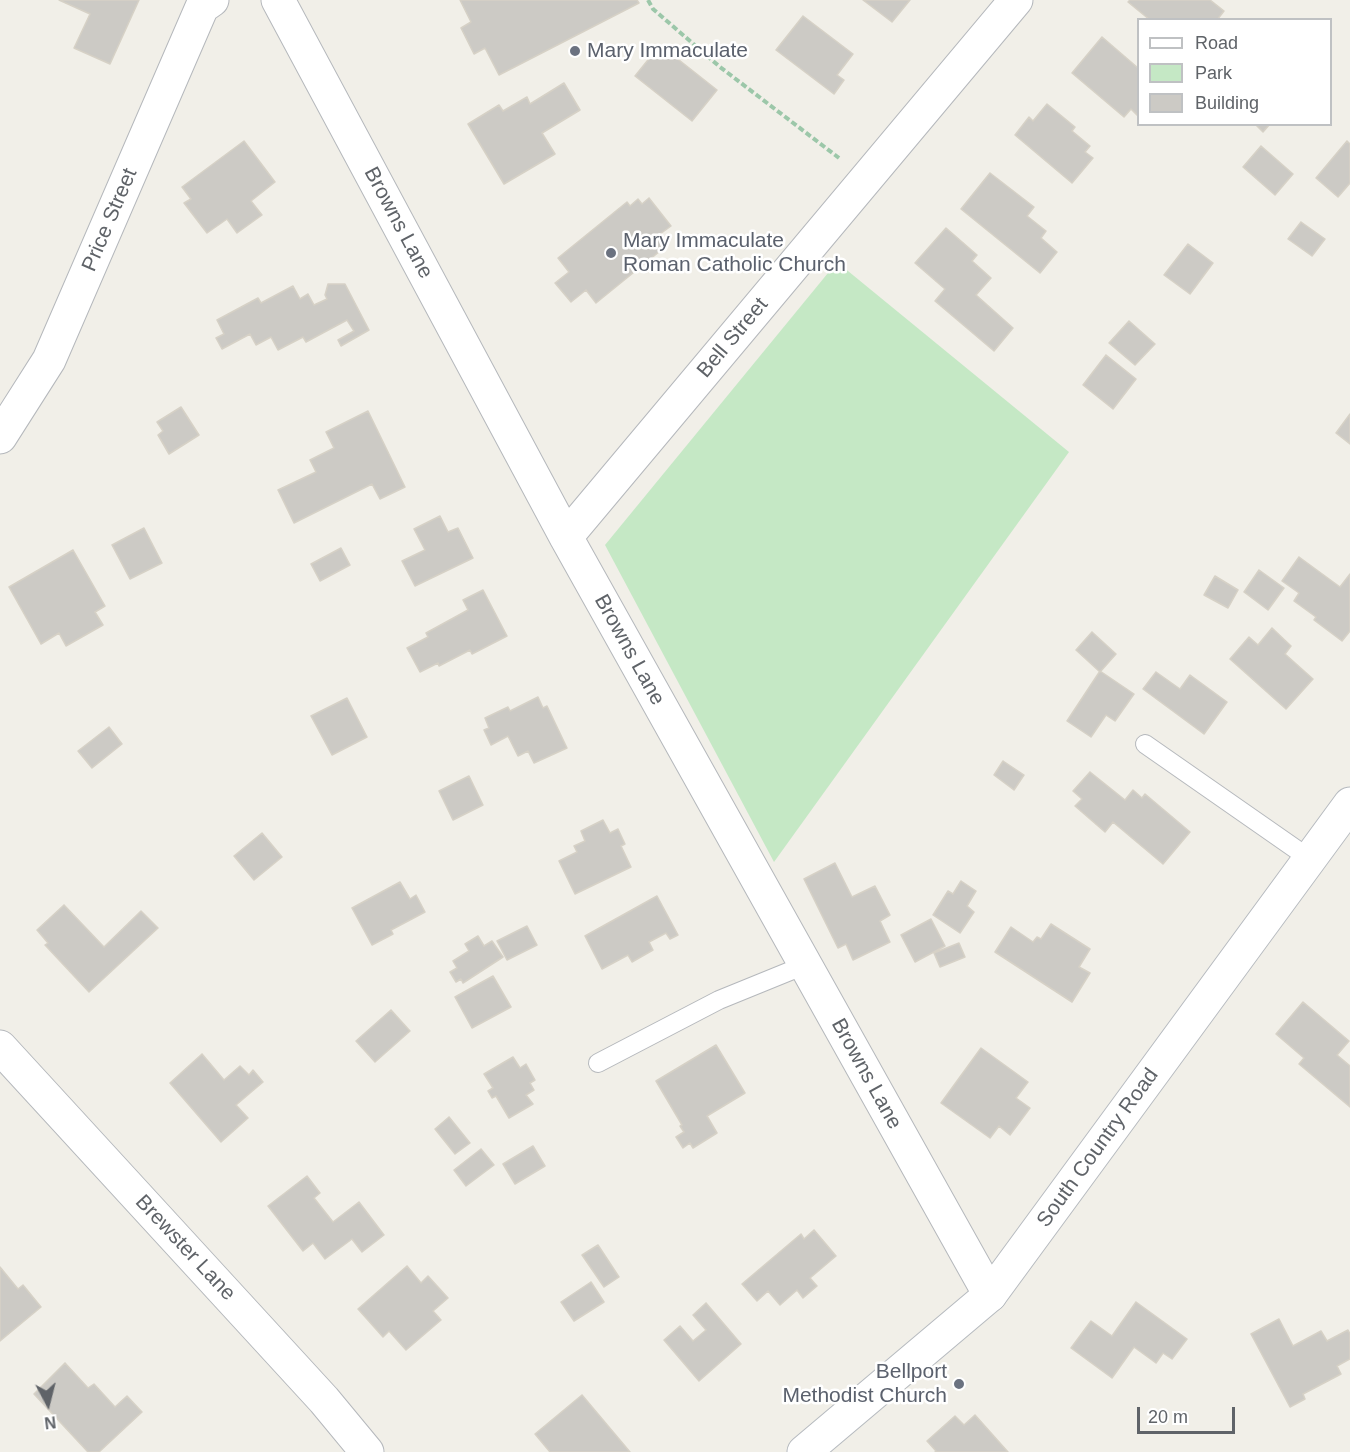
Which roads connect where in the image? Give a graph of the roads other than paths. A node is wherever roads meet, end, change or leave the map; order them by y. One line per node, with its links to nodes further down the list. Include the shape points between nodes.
1 (212, 0): 4 (street, Price Street, via 202,7 49,360)
2 (278, 0): 5 (street, Browns Lane)
3 (1016, 0): 5 (street, Bell Street)
4 (0, 437)
5 (567, 537): 9 (street, Browns Lane)
6 (1145, 744): 8 (lane)
7 (1350, 804): 8 (street, South Country Road)
8 (1310, 859): 12 (street, South Country Road)
9 (805, 965): 11 (lane, via 719,1000); 12 (street, Browns Lane)
10 (0, 1047): 13 (street, Brewster Lane, via 324,1400)
11 (598, 1063)
12 (990, 1295): 14 (street, South Country Road)
13 (367, 1452)
14 (804, 1452)

